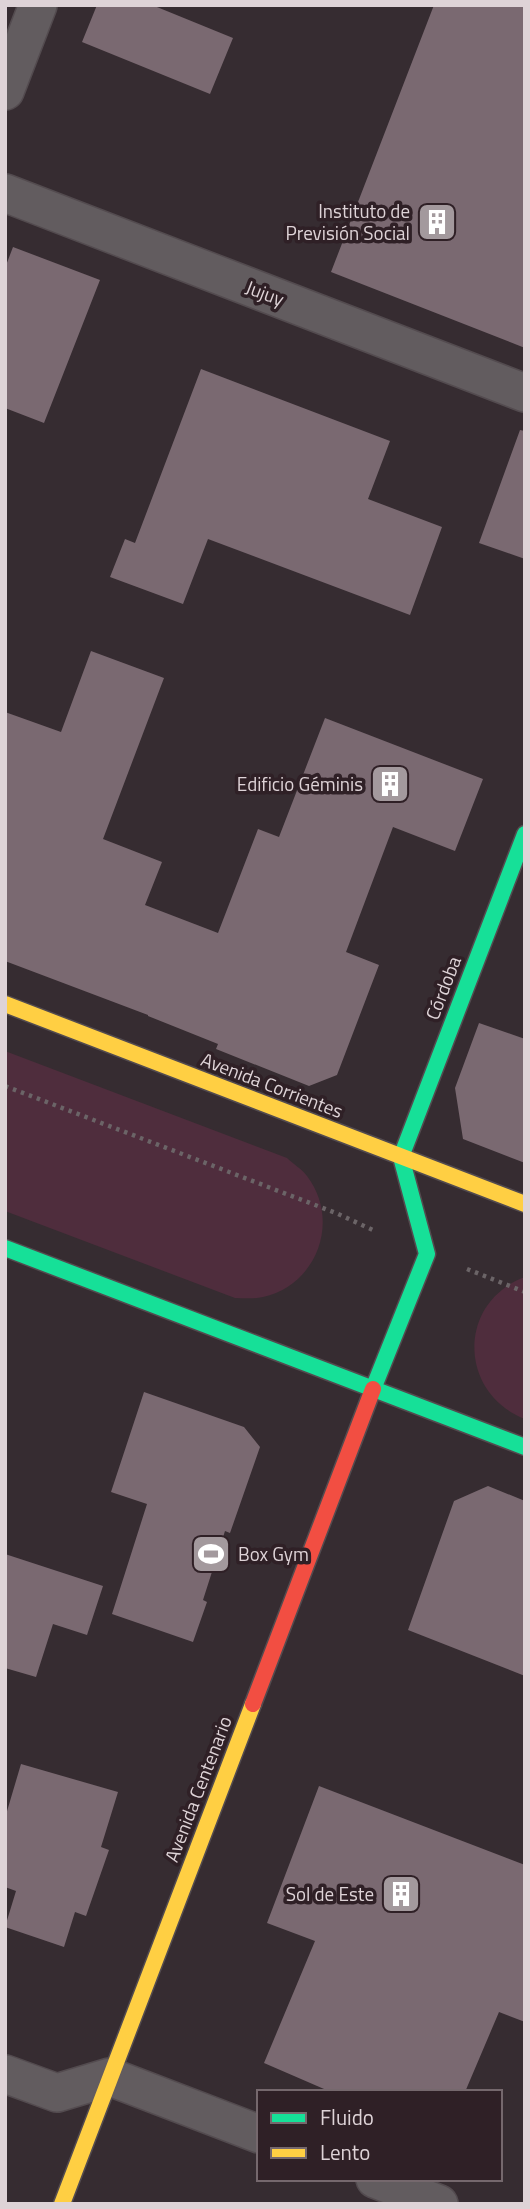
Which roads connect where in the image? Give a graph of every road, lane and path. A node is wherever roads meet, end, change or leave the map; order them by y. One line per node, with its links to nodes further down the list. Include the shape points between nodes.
1 (38, 5): 2 (street)
2 (5, 91)
3 (5, 193): 4 (street, Jujuy)
4 (525, 393)
5 (525, 834): 8 (main road, Córdoba)
6 (5, 1004): 8 (main road, Avenida Corrientes)
7 (5, 1086): 11 (path, via 336,1213)
8 (401, 1157): 9 (main road, Avenida Corrientes); 11 (main road)
9 (525, 1204)
10 (5, 1248): 13 (main road)
11 (427, 1254): 12 (path); 13 (main road, Avenida Centenario)
12 (525, 1292)
13 (373, 1389): 14 (main road); 16 (main road, Avenida Centenario)
14 (525, 1447)
15 (5, 2074): 16 (street, via 57,2093)
16 (110, 2077): 17 (street); 19 (main road, Avenida Centenario)
17 (257, 2133)
18 (380, 2181): 20 (street)
19 (62, 2204)
20 (439, 2204)

